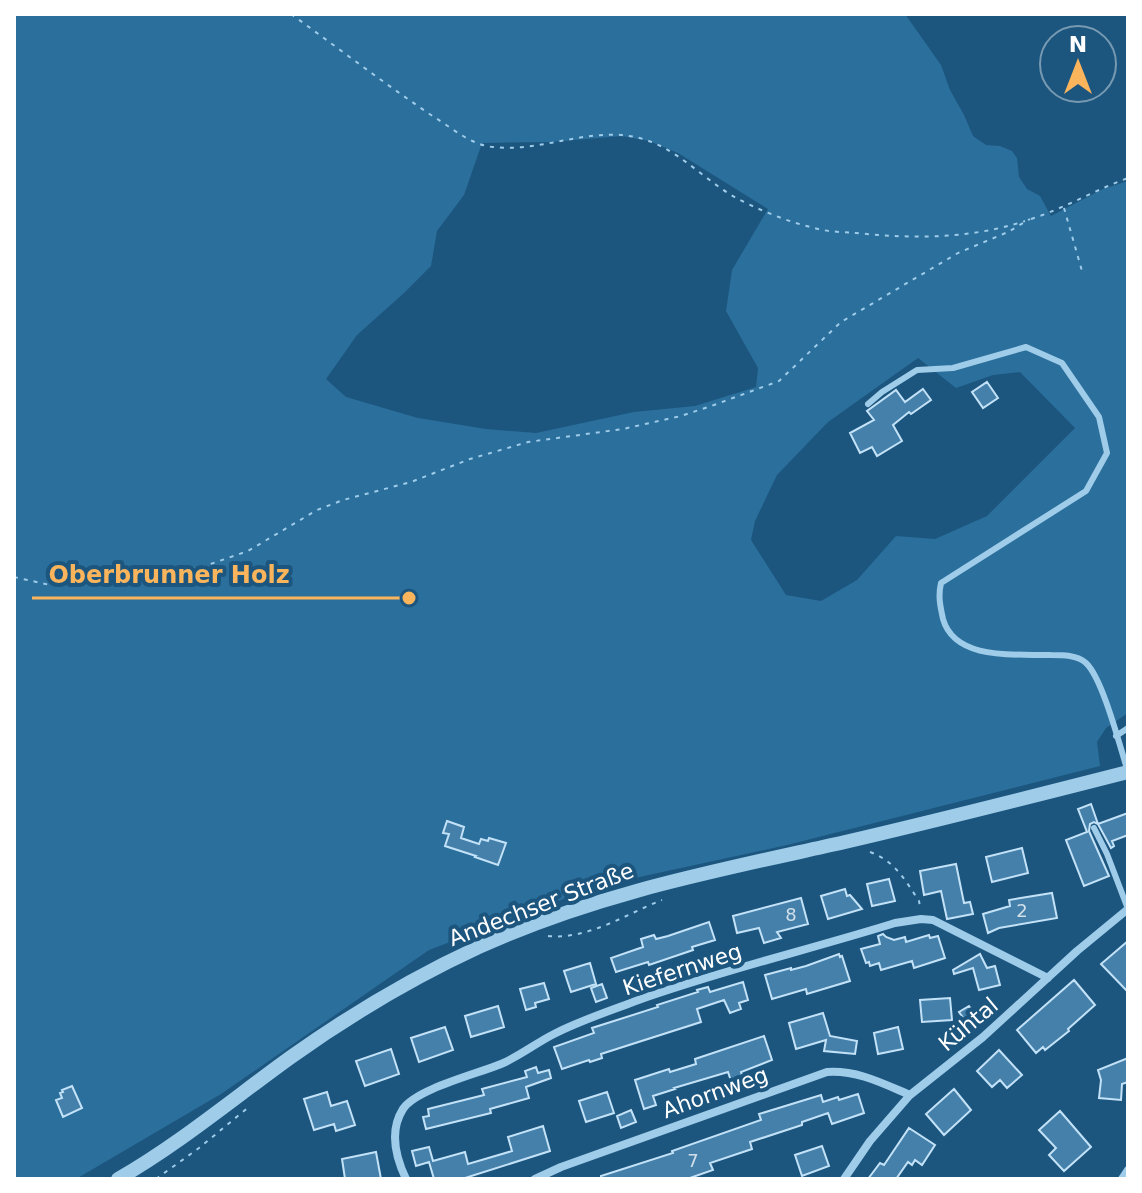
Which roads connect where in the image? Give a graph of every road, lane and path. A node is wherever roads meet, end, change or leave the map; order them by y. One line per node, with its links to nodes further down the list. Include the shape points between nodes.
1 (291, 14): 4 (path, via 415,104 471,141 491,147 620,134 646,140 738,199 817,229 927,237 972,234)
2 (1128, 178): 3 (path)
3 (1064, 207): 4 (path); 5 (path)
4 (1030, 219): 7 (path, via 958,253 841,322 779,381 714,405 667,420 528,442 470,459 317,510 248,551 199,568 123,572 50,585)
5 (1082, 271)
6 (868, 404): 9 (lane, via 917,370 953,368 1026,347 1062,363 1099,417 1107,453 1086,491 941,583 938,597 945,626 969,649 1061,655 1087,664)
7 (14, 577)
8 (1128, 728): 9 (lane)
9 (1116, 736): 10 (lane)
10 (1128, 772): 22 (street, Andechser Straße, via 659,883 480,947 321,1036)
11 (1094, 828): 14 (lane)
12 (868, 851): 15 (path, via 893,864 919,901)
13 (673, 895): 16 (path, via 612,924 565,937)
14 (1128, 909): 17 (street, Kühtal)
15 (921, 919): 17 (street, via 933,920); 24 (street, Kiefernweg, via 635,1001 421,1095 401,1112 396,1130 397,1156)
16 (540, 935)
17 (1048, 978): 18 (street, Kühtal)
18 (910, 1095): 20 (street, Ahornweg, via 861,1075 827,1072); 27 (street, Kühtal)
19 (258, 1099): 23 (path)
20 (561, 1167): 25 (street, Ahornweg); 26 (street)
21 (1128, 1170): 28 (street)
22 (118, 1179)
23 (156, 1179)
24 (406, 1179)
25 (535, 1179)
26 (565, 1179)
27 (844, 1179)
28 (1122, 1179)

